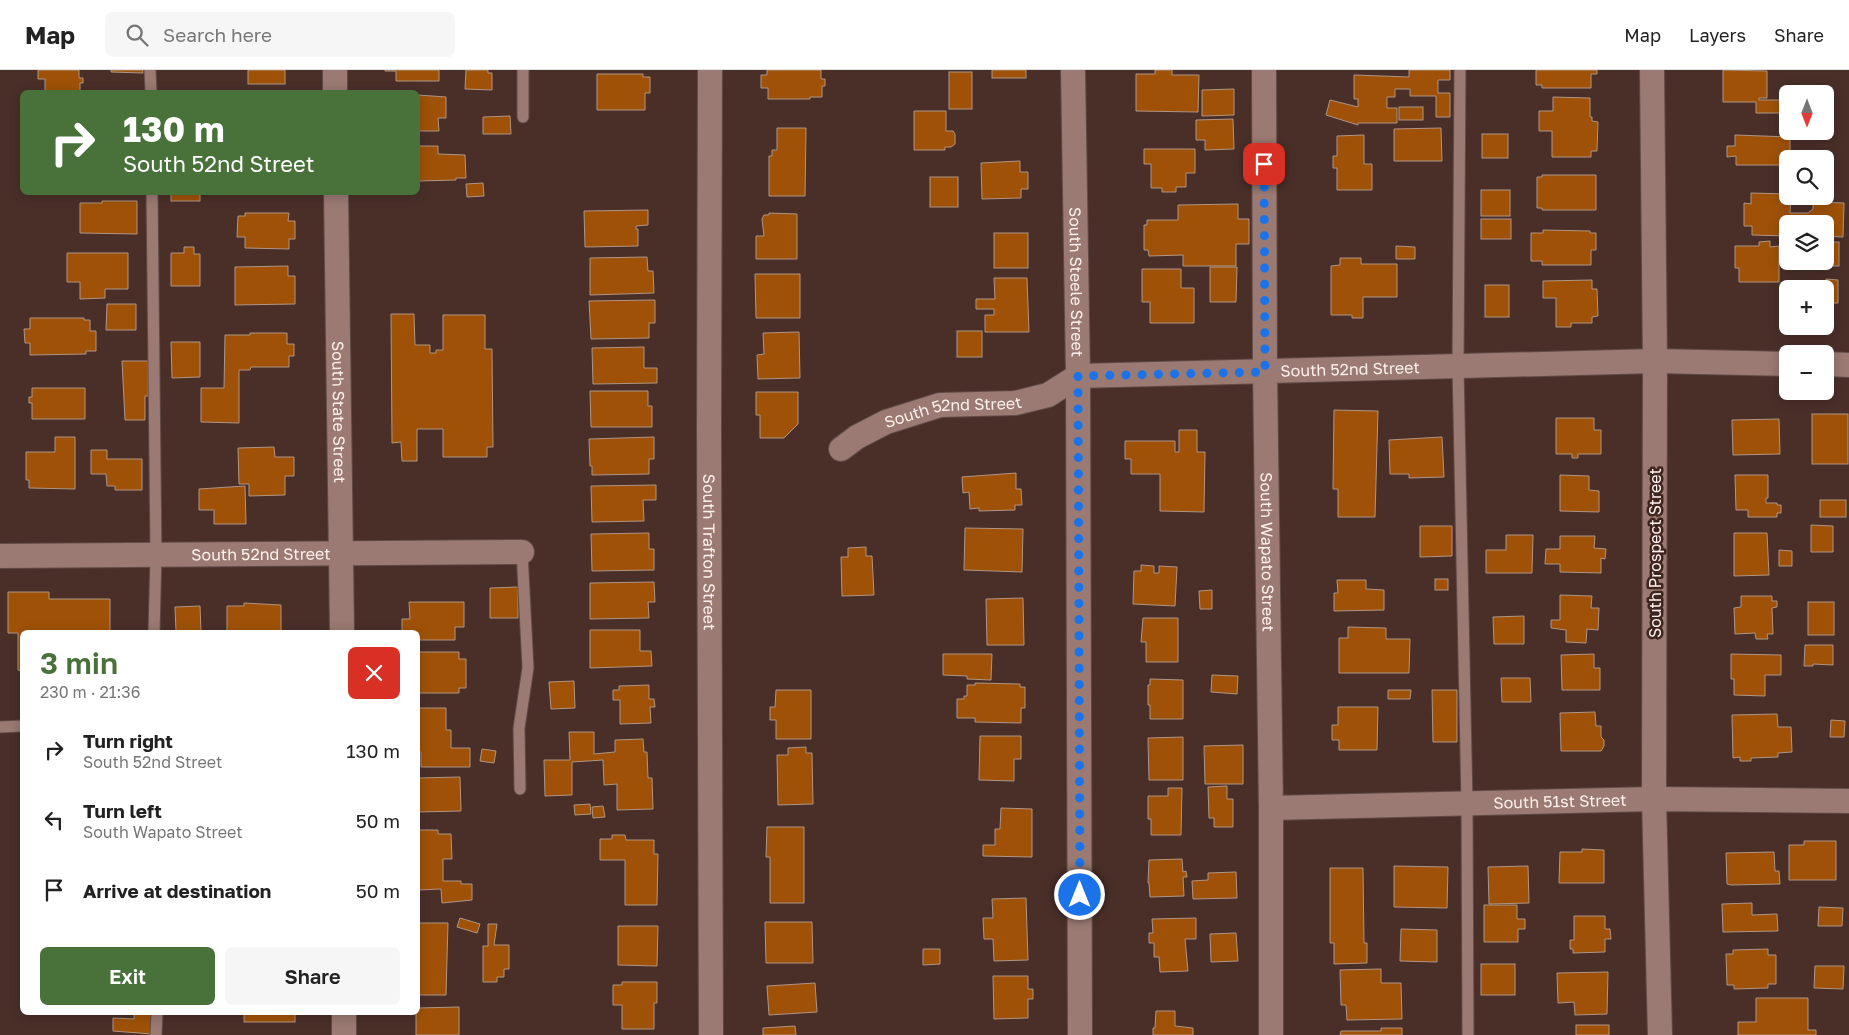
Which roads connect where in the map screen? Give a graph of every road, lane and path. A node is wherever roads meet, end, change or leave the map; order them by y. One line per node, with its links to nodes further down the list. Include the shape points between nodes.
1 (150, 70): 9 (lane)
2 (335, 70): 10 (street)
3 (523, 70): 11 (lane)
4 (710, 70): 39 (street, South Trafton Street)
5 (1073, 70): 20 (street, South Steele Street)
6 (1264, 70): 19 (street, South Wapato Street)
7 (1460, 70): 18 (lane)
8 (1652, 70): 14 (street, South Prospect Street)
9 (151, 90)
10 (335, 90)
11 (523, 117)
12 (152, 195): 24 (lane)
13 (336, 195): 23 (street, South State Street)
14 (1655, 361): 15 (street, South 52nd Street); 18 (street, South 52nd Street); 31 (street, South Prospect Street)
15 (1779, 364)
16 (1834, 364): 17 (street)
17 (1849, 365)
18 (1458, 366): 19 (street, South 52nd Street); 33 (lane)
19 (1265, 372): 20 (street, South 52nd Street); 34 (street, South Wapato Street)
20 (1078, 376): 21 (street, South 52nd Street, via 1048,395 1015,403 940,405 886,422); 40 (street, South Steele Street)
21 (840, 449)
22 (522, 552): 23 (street, South 52nd Street); 30 (lane, via 528,668 519,728)
23 (342, 553): 24 (street, South 52nd Street); 27 (street, South State Street)
24 (156, 555): 25 (street, South 52nd Street); 26 (lane)
25 (0, 556)
26 (154, 630)
27 (342, 630)
28 (20, 726): 29 (lane)
29 (0, 727)
30 (520, 789)
31 (1654, 799): 32 (street, South 51st Street); 33 (street, South 51st Street); 43 (street, South Prospect Street)
32 (1849, 801)
33 (1467, 804): 34 (street, South 51st Street); 42 (lane)
34 (1271, 808): 41 (street, South Wapato Street)
35 (157, 1015): 37 (lane)
36 (344, 1015): 38 (street)
37 (156, 1035)
38 (344, 1035)
39 (711, 1035)
40 (1080, 1035)
41 (1271, 1035)
42 (1468, 1035)
43 (1660, 1035)

